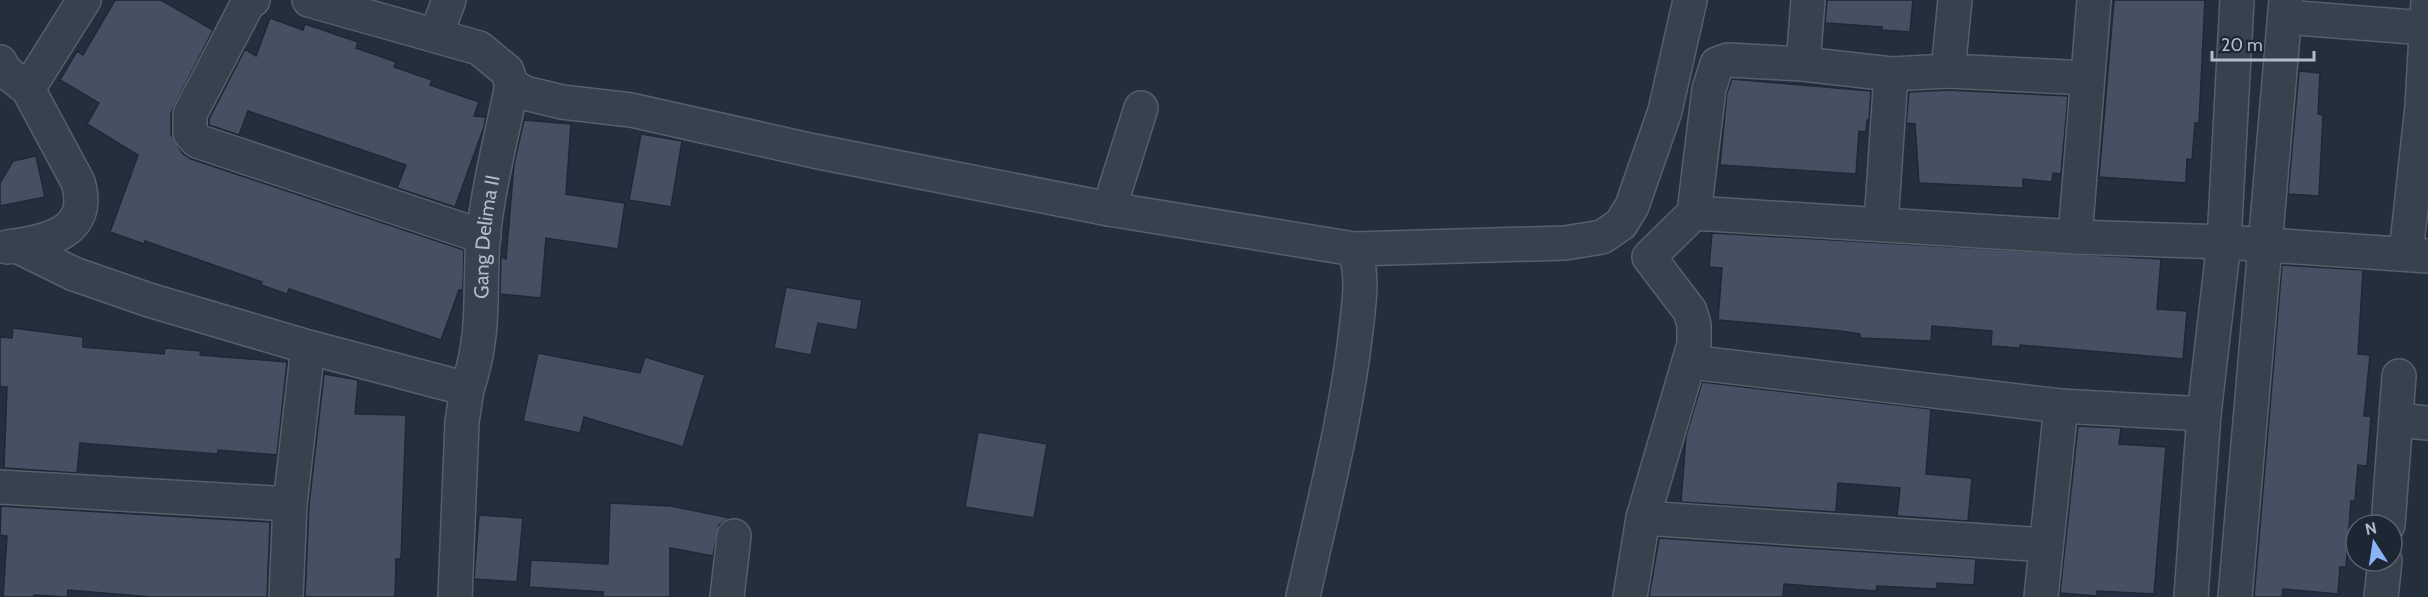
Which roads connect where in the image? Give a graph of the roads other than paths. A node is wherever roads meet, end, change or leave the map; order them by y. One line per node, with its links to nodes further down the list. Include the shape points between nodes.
1 (84, 0): 15 (street)
2 (253, 0): 25 (street, via 190,114 190,133 196,141)
3 (309, 0): 12 (street)
4 (448, 0): 12 (street)
5 (1690, 0): 23 (street, via 1665,111 1635,198)
6 (1808, 0): 13 (street)
7 (1955, 0): 14 (street)
8 (2094, 0): 17 (street)
9 (2237, 0): 27 (street)
10 (2285, 8): 11 (street); 28 (street)
11 (2426, 14): 19 (street)
12 (436, 35): 18 (street, via 479,48 507,71)
13 (1803, 64): 16 (street); 22 (street, via 1728,60 1717,64 1709,89)
14 (1948, 71): 16 (street); 17 (street)
15 (9, 74): 29 (street, via 78,182 82,196 81,212 74,225 53,236)
16 (1891, 74): 24 (street)
17 (2087, 78): 26 (street)
18 (512, 85): 21 (street, via 525,93 562,102 631,110 814,152); 25 (street, Gang Delima II)
19 (2425, 106): 31 (street)
20 (1141, 108): 21 (street)
21 (1110, 209): 30 (street)
22 (1694, 213): 24 (street); 32 (street)
23 (1621, 224): 30 (street, via 1602,237 1577,242); 32 (street)
24 (1881, 224): 26 (street)
25 (484, 237): 36 (street, Gang Delima II, via 481,324 477,358)
26 (2075, 237): 27 (street)
27 (2224, 242): 28 (street); 38 (street)
28 (2265, 245): 31 (street); 54 (street)
29 (8, 247): 33 (street, via 149,300)
30 (1354, 249): 50 (street, via 1360,287 1350,380)
31 (2417, 254)
32 (1649, 257): 34 (street, via 1690,310 1694,325)
33 (308, 346): 36 (street); 41 (street)
34 (1690, 362): 37 (street); 43 (street)
35 (2399, 376): 39 (street)
36 (467, 388): 48 (street, Gang Delima II, via 462,422)
37 (2061, 406): 38 (street); 45 (street)
38 (2204, 414): 53 (street)
39 (2413, 422): 42 (street)
40 (0, 487): 41 (street)
41 (290, 504): 47 (street)
42 (2391, 513)
43 (1643, 518): 45 (street); 51 (street)
44 (734, 536): 49 (street)
45 (2044, 544): 52 (street)
46 (2384, 573): 55 (street)
47 (286, 597)
48 (455, 597)
49 (728, 597)
50 (1303, 597)
51 (1630, 597)
52 (2041, 597)
53 (2191, 597)
54 (2235, 597)
55 (2381, 597)

